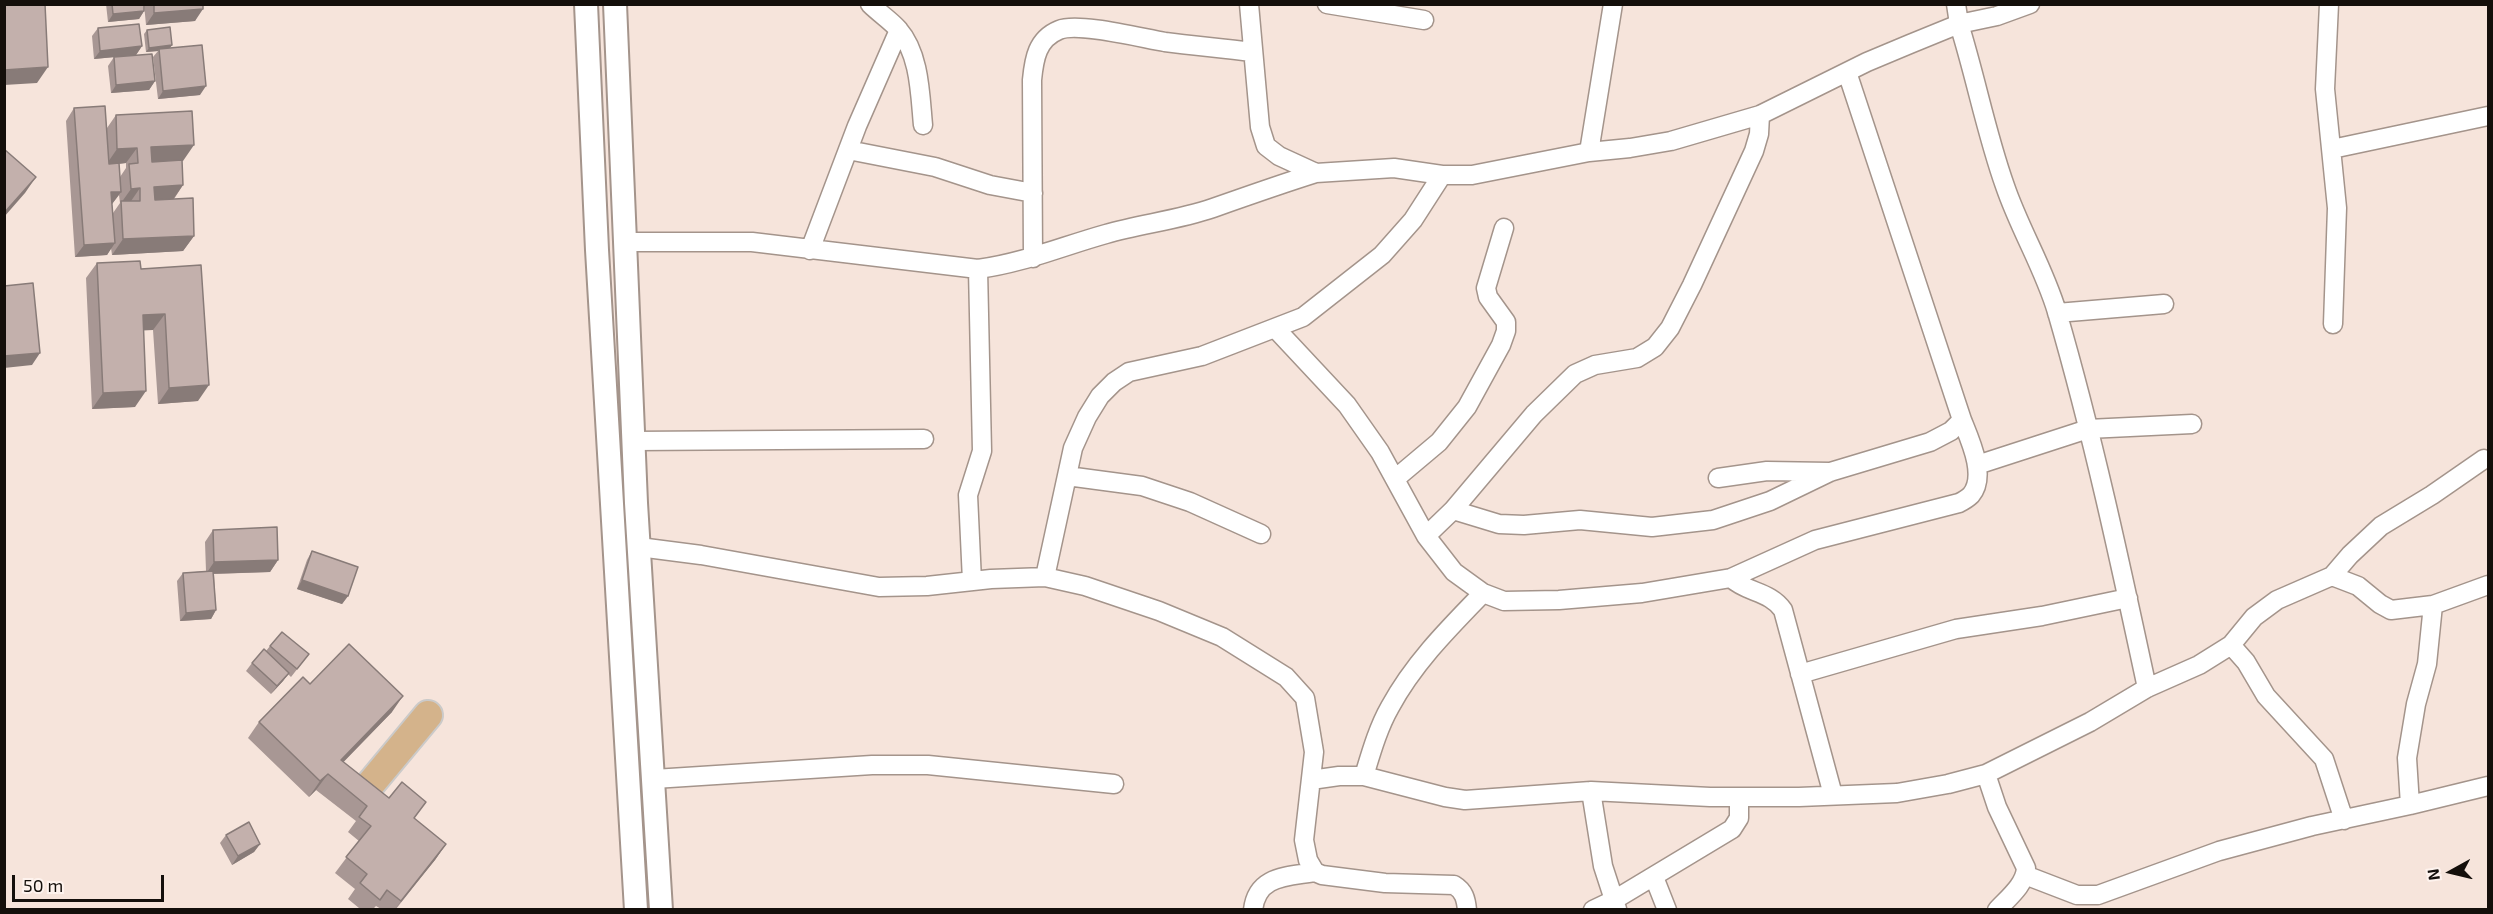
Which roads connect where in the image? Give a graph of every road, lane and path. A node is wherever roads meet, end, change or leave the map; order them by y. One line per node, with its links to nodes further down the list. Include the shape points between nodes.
1 (586, 4): 77 (street)
2 (615, 4): 25 (street)
3 (870, 4): 12 (street)
4 (1249, 4): 13 (street)
5 (1327, 4): 10 (street)
6 (1613, 4): 20 (street)
7 (1956, 4): 11 (street)
8 (2030, 4): 11 (street)
9 (2329, 4): 18 (street, via 2325,89)
10 (1424, 20)
11 (1959, 24): 14 (street); 30 (street, via 2002,180)
12 (899, 30): 17 (street, via 913,57); 19 (street)
13 (1252, 52): 21 (street, via 1260,127 1266,146); 23 (street, via 1076,28 1059,30 1041,42 1034,55)
14 (1847, 72): 15 (street); 33 (street)
15 (1760, 116): 20 (street, via 1671,141); 44 (street, via 1754,151 1692,285 1655,348 1637,358 1595,365 1575,374 1534,414)
16 (2488, 116): 18 (street)
17 (923, 124)
18 (2332, 149): 31 (street, via 2337,208)
19 (848, 150): 23 (street, via 935,167 990,185); 26 (street)
20 (1589, 152): 22 (street, via 1472,175)
21 (1317, 173): 22 (street, via 1394,168); 27 (street, via 1211,208 1105,234)
22 (1442, 175): 32 (street, via 1413,220 1382,255 1303,317)
23 (1033, 193): 27 (street)
24 (1504, 228): 43 (street, via 1486,288 1506,322 1501,345 1467,407 1439,442)
25 (626, 242): 26 (street, via 752,242); 37 (street)
26 (810, 250): 28 (street)
27 (1033, 258): 28 (street)
28 (978, 269): 51 (street, via 982,451 968,495)
29 (2164, 304): 30 (street)
30 (2057, 313): 35 (street)
31 (2333, 324)
32 (1275, 328): 41 (street, via 1202,356 1129,372 1114,382 1087,417 1073,448); 43 (street, via 1347,405)
33 (1962, 420): 39 (street); 40 (street, via 1930,442)
34 (2192, 424): 35 (street)
35 (2088, 429): 39 (street); 54 (street)
36 (924, 439): 37 (street)
37 (634, 441): 47 (street)
38 (2484, 459): 48 (street, via 2381,526)
39 (1977, 465): 50 (street, via 1972,494 1959,503 1815,540)
40 (1830, 472): 42 (street, via 1767,471); 44 (street, via 1770,501 1684,525 1652,527 1580,520 1499,524)
41 (1067, 476): 45 (street, via 1142,486); 49 (street)
42 (1718, 478)
43 (1395, 479): 46 (street)
44 (1453, 510): 46 (street)
45 (1262, 534)
46 (1426, 536): 53 (street, via 1454,572)
47 (639, 547): 51 (street, via 879,587); 62 (street)
48 (2332, 576): 55 (street, via 2358,586 2391,610); 56 (street, via 2277,600 2254,617)
49 (1045, 577): 51 (street); 63 (street, via 1159,611 1222,637 1286,677 1305,698 1314,752)
50 (1731, 578): 53 (street, via 1642,593 1559,600 1504,601); 57 (street, via 1740,587 1767,595 1783,610)
51 (972, 581)
52 (2488, 585): 55 (street)
53 (1483, 593): 61 (street, via 1434,642 1410,674 1389,708)
54 (2128, 598): 57 (street, via 1956,629); 58 (street)
55 (2433, 605): 70 (street, via 2427,664 2408,758)
56 (2231, 645): 58 (street, via 2199,665); 71 (street, via 2266,696 2324,759)
57 (1800, 674): 67 (street)
58 (2147, 688): 60 (street, via 2090,722)
59 (428, 714): 69 (main road)
60 (1986, 774): 67 (street, via 1897,793); 73 (street, via 1996,807 2023,857)
61 (1364, 776): 63 (street); 66 (street, via 1465,800)
62 (654, 779): 64 (street, via 928,765); 78 (street)
63 (1311, 780): 72 (street, via 1304,840)
64 (1114, 784)
65 (2488, 786): 70 (street)
66 (1591, 791): 68 (street); 76 (street, via 1603,866)
67 (1833, 795): 68 (street)
68 (1739, 797): 74 (street, via 1738,818 1732,829)
69 (359, 798)
70 (2410, 806): 71 (street)
71 (2344, 820): 75 (street, via 2219,851)
72 (1315, 872): 79 (street, via 1263,885); 80 (street, via 1385,883 1454,885 1466,898)
73 (2025, 875): 75 (street); 83 (street)
74 (1654, 877): 76 (street); 82 (street)
75 (2102, 902)
76 (1616, 905): 81 (street)
77 (636, 909)
78 (661, 909)
79 (1252, 909)
80 (1467, 909)
81 (1593, 909)
82 (1667, 909)
83 (1997, 909)

